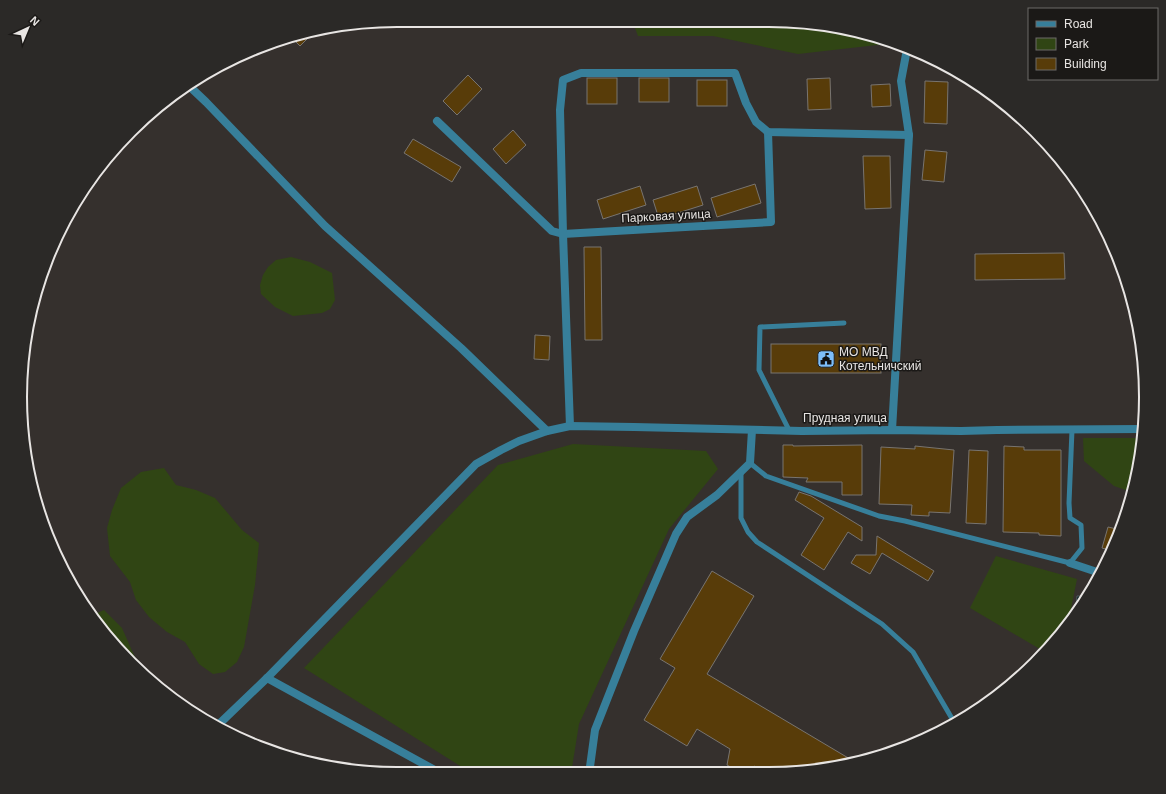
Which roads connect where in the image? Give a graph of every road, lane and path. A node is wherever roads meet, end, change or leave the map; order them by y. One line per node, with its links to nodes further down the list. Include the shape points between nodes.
1 (905, 53): 5 (street, via 901,81)
2 (192, 88): 14 (street, via 325,226)
3 (437, 122): 6 (street, via 552,231)
4 (768, 132): 5 (street); 6 (street, Парковая улица, via 771,222); 6 (street, via 756,122 735,72 582,73 563,80 560,110)
5 (909, 135): 12 (street)
6 (563, 234): 8 (street)
7 (844, 323): 11 (lane, via 760,327 759,370)
8 (570, 426): 10 (street, Прудная улица); 14 (street, Прудная улица)
9 (1137, 429): 13 (street, Прудная улица)
10 (752, 430): 11 (street, Прудная улица); 15 (street)
11 (789, 430): 12 (street, Прудная улица)
12 (892, 430): 13 (street, Прудная улица)
13 (1072, 430): 17 (lane, via 1070,518 1081,525 1082,548)
14 (547, 431): 19 (street, Прудная улица, via 500,450 476,464)
15 (750, 463): 16 (street); 17 (lane, via 766,476 878,516)
16 (742, 470): 20 (lane, via 741,518 748,532 757,542 882,624 913,652); 23 (street, via 717,495 687,517 676,534 595,730)
17 (1070, 563): 18 (street)
18 (1095, 571)
19 (267, 678): 21 (street, Прудная улица); 22 (street)
20 (952, 718)
21 (221, 722)
22 (429, 767)
23 (590, 767)

